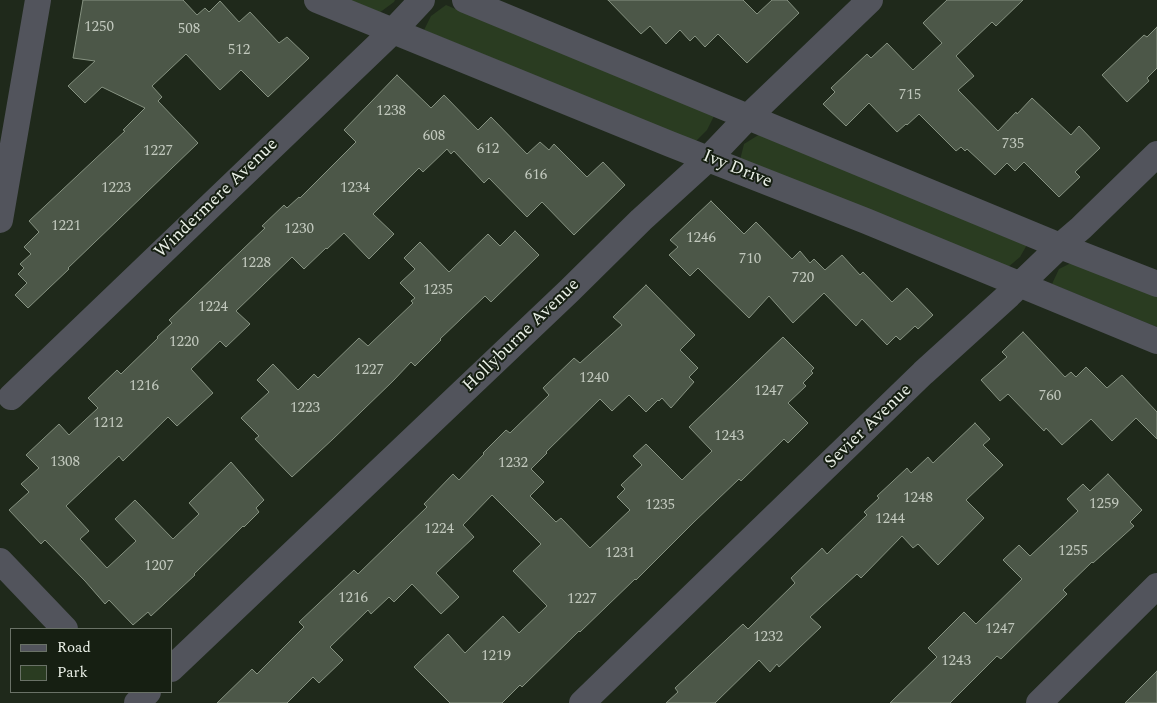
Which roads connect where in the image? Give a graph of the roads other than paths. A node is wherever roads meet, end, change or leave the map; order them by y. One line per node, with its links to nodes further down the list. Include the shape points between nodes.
1 (38, 0): 10 (street)
2 (317, 0): 6 (street, Ivy Drive)
3 (422, 0): 6 (street, Windermere Avenue)
4 (466, 0): 7 (street)
5 (870, 0): 7 (street, Hollyburne Avenue)
6 (392, 31): 9 (street, Ivy Drive); 15 (street, Windermere Avenue)
7 (749, 116): 9 (street, Hollyburne Avenue); 11 (street)
8 (1157, 154): 11 (street, Sevier Avenue)
9 (708, 159): 12 (street, Ivy Drive); 19 (street, Hollyburne Avenue)
10 (0, 220)
11 (1060, 246): 12 (street, Sevier Avenue); 13 (street)
12 (1020, 284): 14 (street, Ivy Drive); 23 (street, Sevier Avenue, via 923,373)
13 (1157, 284)
14 (1157, 341)
15 (11, 397)
16 (0, 561): 18 (street)
17 (1157, 586): 24 (street)
18 (64, 628)
19 (172, 668)
20 (126, 693): 22 (street)
21 (147, 693): 22 (street)
22 (136, 703)
23 (582, 703)
24 (1039, 703)

